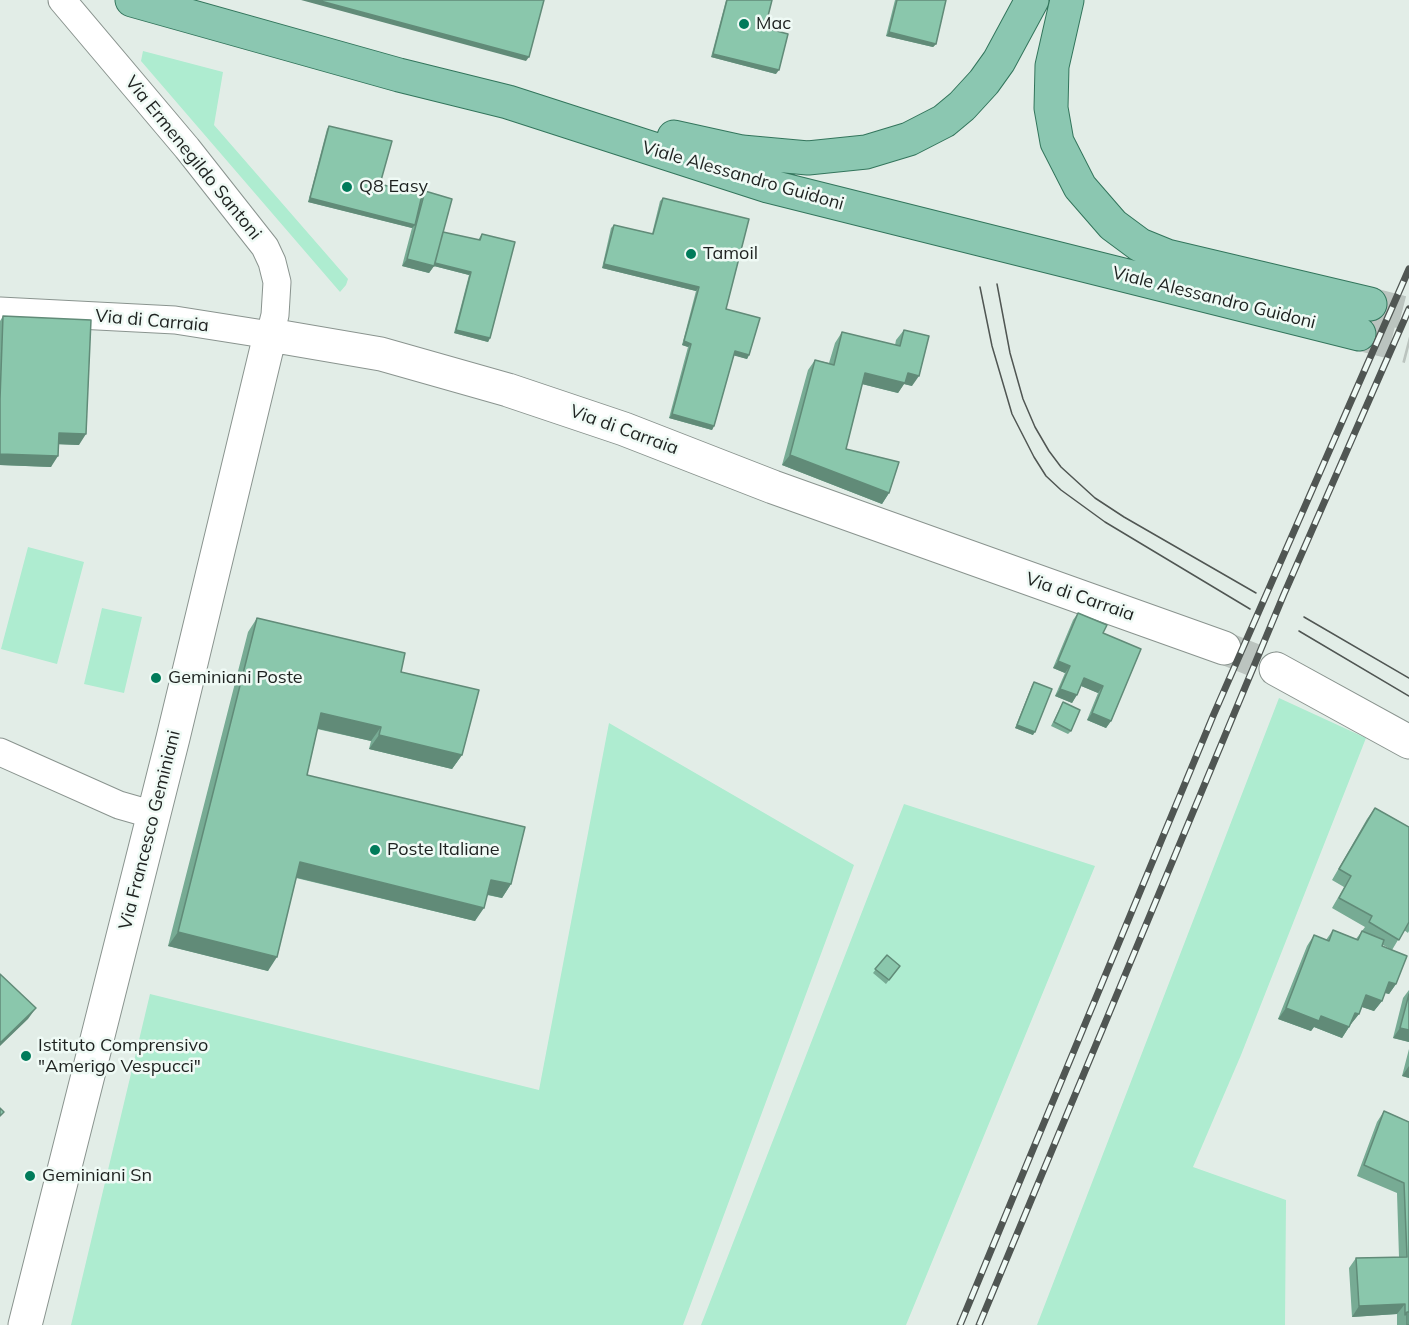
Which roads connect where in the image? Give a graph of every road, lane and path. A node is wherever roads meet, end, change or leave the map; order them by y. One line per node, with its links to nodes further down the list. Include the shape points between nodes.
1 (63, 0): 9 (street, Via Ermenegildo Santoni, via 265,247 277,282)
2 (132, 0): 5 (main road, Viale Alessandro Guidoni)
3 (1032, 0): 5 (main road, via 999,61 962,106 923,133 866,152 808,158 742,152)
4 (1067, 0): 6 (main road, Viale Alessandro Guidoni, via 1052,66 1051,108 1057,142 1080,187 1113,225 1140,245 1167,256)
5 (508, 102): 8 (main road, Viale Alessandro Guidoni, via 768,186)
6 (1370, 304)
7 (0, 311): 9 (street, Via di Carraia, via 175,320)
8 (1359, 334)
9 (270, 335): 10 (street, Via di Carraia, via 381,354 508,390); 14 (street, Via Francesco Geminiani)
10 (1224, 648)
11 (1276, 669): 12 (street)
12 (1409, 742)
13 (0, 752): 14 (street, via 119,805)
14 (154, 815): 15 (street, Via Francesco Geminiani)
15 (25, 1325)

